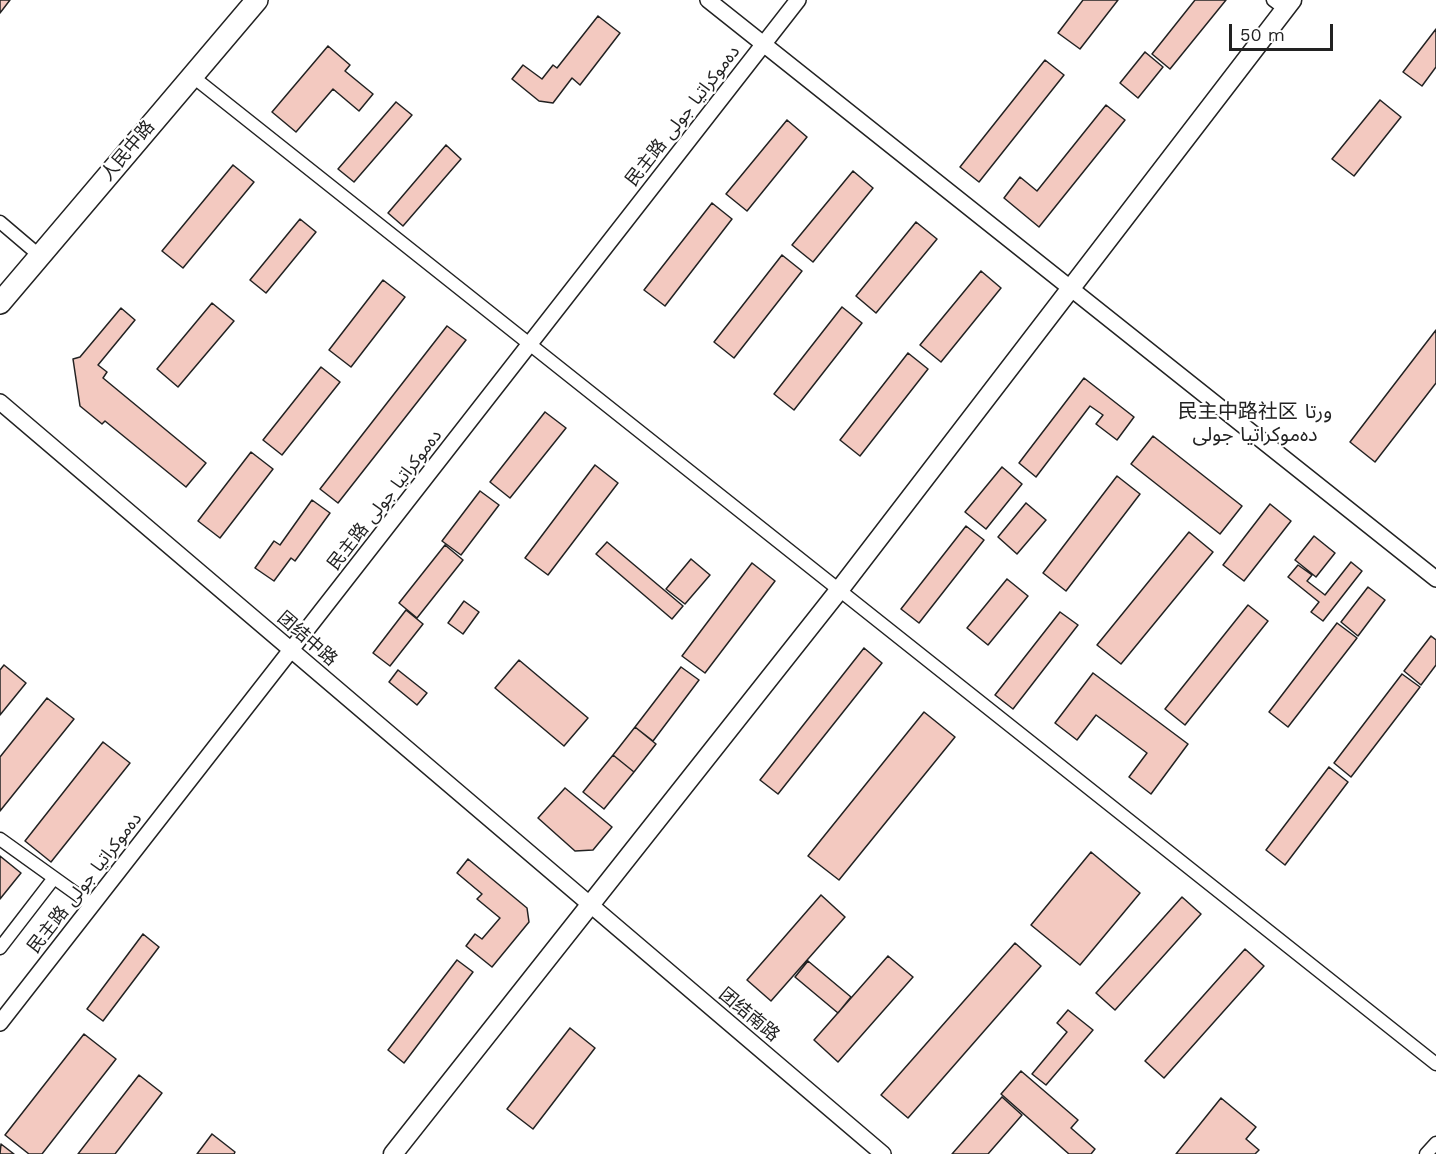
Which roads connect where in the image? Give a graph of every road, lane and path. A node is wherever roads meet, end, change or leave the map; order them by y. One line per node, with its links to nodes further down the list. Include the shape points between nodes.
1 (257, 0): 6 (highway, 人民中路)
2 (708, 0): 5 (street)
3 (798, 0): 5 (street, 民主路 دەموكراتيا جولى)
4 (1283, 3): 9 (main road)
5 (764, 44): 9 (street); 11 (street, 民主路 دەموكراتيا جولى)
6 (192, 76): 8 (highway, 人民中路); 11 (street)
7 (0, 222): 8 (street)
8 (40, 256): 10 (highway, 人民中路)
9 (1070, 288): 13 (street); 14 (main road)
10 (0, 303)
11 (531, 344): 14 (street); 15 (street, 民主路 دەموكراتيا جولى)
12 (0, 402): 15 (street, 团结中路)
13 (1436, 579)
14 (840, 589): 19 (main road); 22 (street)
15 (292, 651): 18 (street, 民主路 دەموكراتيا جولى); 19 (street, 团结中路)
16 (0, 839): 17 (street)
17 (54, 878): 18 (street); 20 (street)
18 (92, 905): 21 (street, 民主路 دەموكراتيا جولى)
19 (589, 906): 24 (main road); 25 (street, 团结南路)
20 (0, 948)
21 (0, 1023)
22 (1436, 1064)
23 (1436, 1143): 26 (street)
24 (393, 1154)
25 (883, 1154)
26 (1426, 1154)

